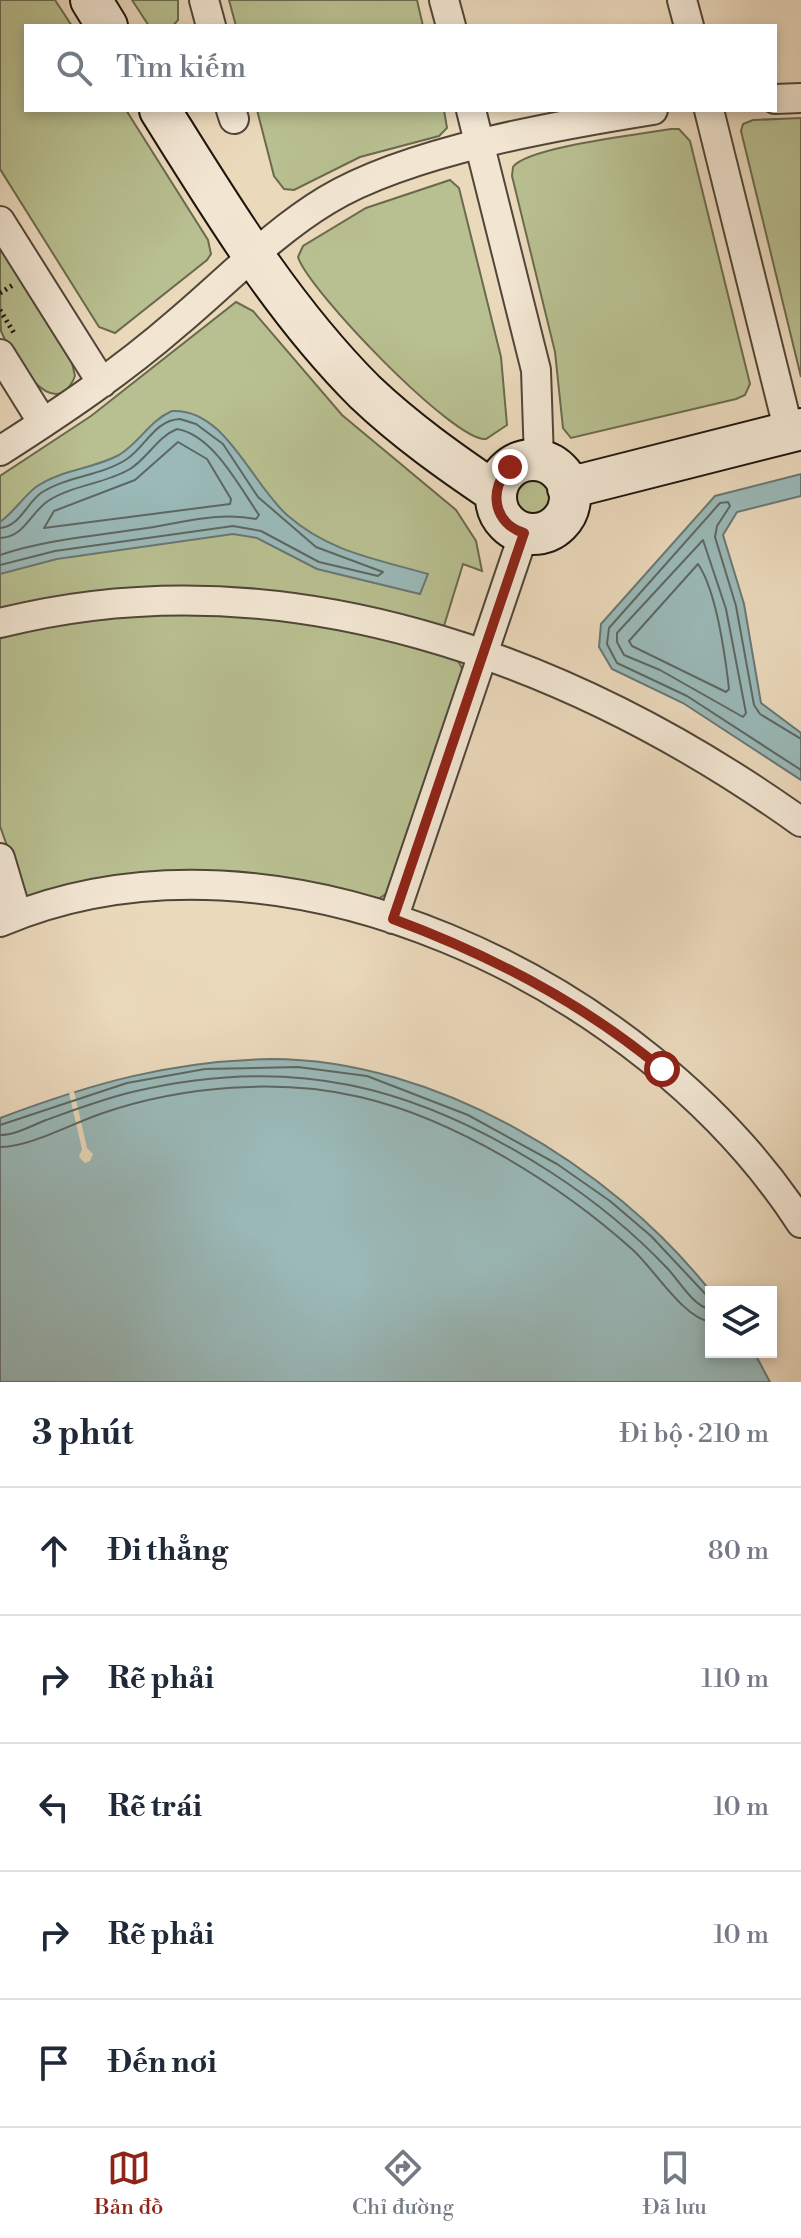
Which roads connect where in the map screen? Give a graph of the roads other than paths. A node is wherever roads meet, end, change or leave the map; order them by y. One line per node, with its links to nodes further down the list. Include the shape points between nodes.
1 (91, 0): 5 (street)
2 (204, 0): 6 (street)
3 (444, 0): 7 (street)
4 (682, 0): 8 (street)
5 (106, 24)
6 (210, 24)
7 (450, 24)
8 (688, 24)
9 (801, 98): 10 (street)
10 (777, 99)
11 (161, 112): 17 (street)
12 (472, 112): 15 (street)
13 (643, 112): 15 (street)
14 (710, 112): 21 (street)
15 (480, 146): 17 (street, via 349,188 306,214); 23 (street, via 536,370)
16 (0, 221): 19 (street)
17 (253, 258): 19 (street); 25 (street, via 366,392)
18 (11, 350): 20 (street)
19 (102, 383): 20 (street)
20 (43, 423): 22 (street)
21 (795, 431): 24 (street)
22 (0, 451)
23 (539, 460): 24 (street, via 557,468); 25 (street, via 510,467)
24 (568, 488): 26 (street, via 567,510 559,523 541,533)
25 (496, 493): 26 (street, via 504,521)
26 (524, 533): 28 (street)
27 (0, 623): 28 (street, via 105,603 241,600 354,617)
28 (483, 654): 29 (street, via 639,721); 32 (street)
29 (801, 822)
30 (0, 858): 31 (street)
31 (9, 919): 32 (street, via 119,892 215,885 302,895)
32 (393, 919): 33 (street, via 496,963 615,1032 721,1123)
33 (797, 1208)

